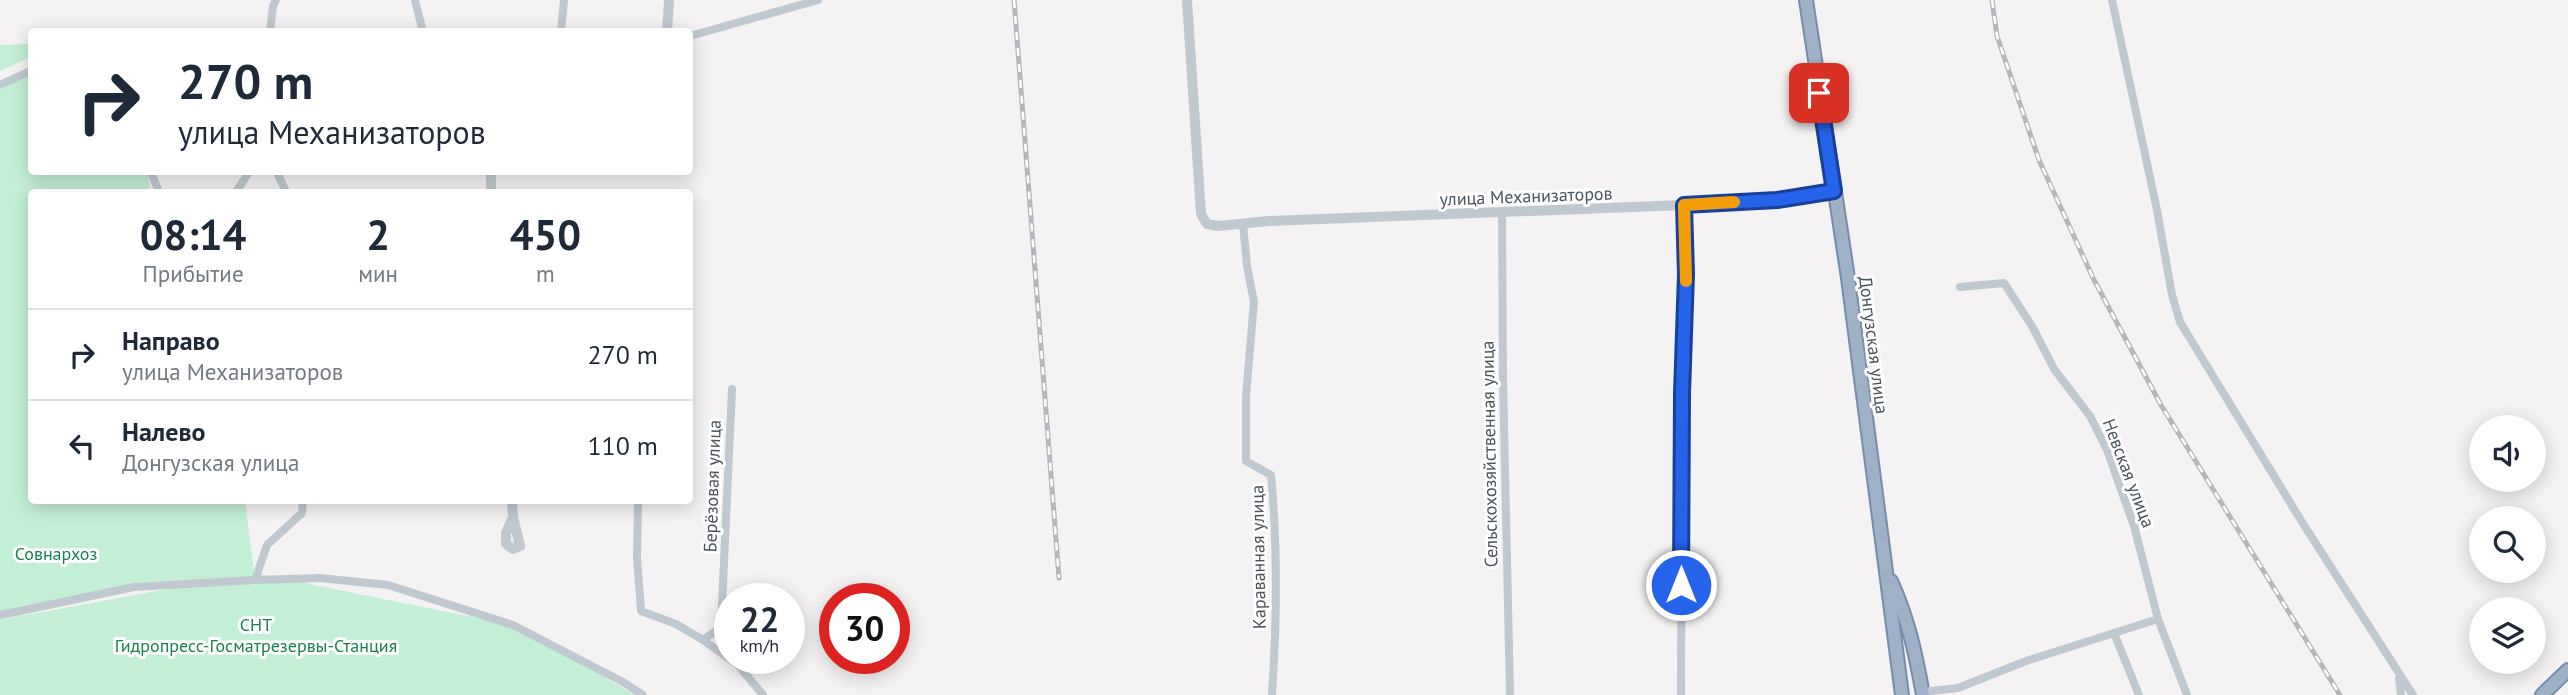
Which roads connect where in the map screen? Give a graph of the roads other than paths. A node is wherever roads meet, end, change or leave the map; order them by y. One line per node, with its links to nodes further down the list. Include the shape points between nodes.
1 (276, 0): 9 (street)
2 (415, 0): 10 (street)
3 (564, 0): 11 (street)
4 (668, 0): 12 (street)
5 (818, 0): 13 (street)
6 (1187, 0): 19 (street, улица Механизаторов, via 1201,214 1207,224)
7 (1806, 0): 16 (highway, Донгузская улица)
8 (2112, 0): 37 (street, via 2180,322)
9 (270, 28)
10 (422, 28)
11 (561, 28)
12 (667, 28)
13 (693, 35)
14 (28, 72): 15 (street)
15 (0, 85)
16 (1834, 191): 17 (street, улица Механизаторов, via 1777,200); 26 (highway, Донгузская улица)
17 (1684, 205): 18 (street, улица Механизаторов); 43 (street)
18 (1502, 213): 19 (street, улица Механизаторов); 42 (street, Сельскохозяйственная улица)
19 (1243, 224): 41 (street, Караванная улица, via 1254,302 1245,397 1246,461 1271,475 1276,533)
20 (1959, 287): 30 (street, Невская улица, via 2004,284 2054,369 2090,416 2134,526)
21 (732, 389): 28 (street, Берёзовая улица)
22 (303, 504): 27 (street, via 302,513 267,545)
23 (512, 504): 25 (street)
24 (638, 504): 33 (street, via 642,611)
25 (513, 517)
26 (1886, 569): 38 (highway, via 1914,645); 44 (highway, Донгузская улица)
27 (255, 580): 29 (street, via 134,587); 39 (street, via 320,578 388,585 513,625)
28 (724, 583)
29 (0, 615)
30 (2158, 619): 32 (street); 46 (street, Невская улица)
31 (714, 632): 33 (street)
32 (2114, 633): 38 (street, via 1958,688); 45 (street)
33 (703, 640): 34 (street)
34 (714, 647)
35 (2568, 670): 49 (highway)
36 (747, 674): 40 (street)
37 (2399, 675): 47 (street); 48 (street)
38 (1922, 693)
39 (643, 695)
40 (762, 695)
41 (1272, 695)
42 (1510, 695)
43 (1681, 695)
44 (1902, 695)
45 (2139, 695)
46 (2187, 695)
47 (2401, 695)
48 (2413, 695)
49 (2542, 695)

